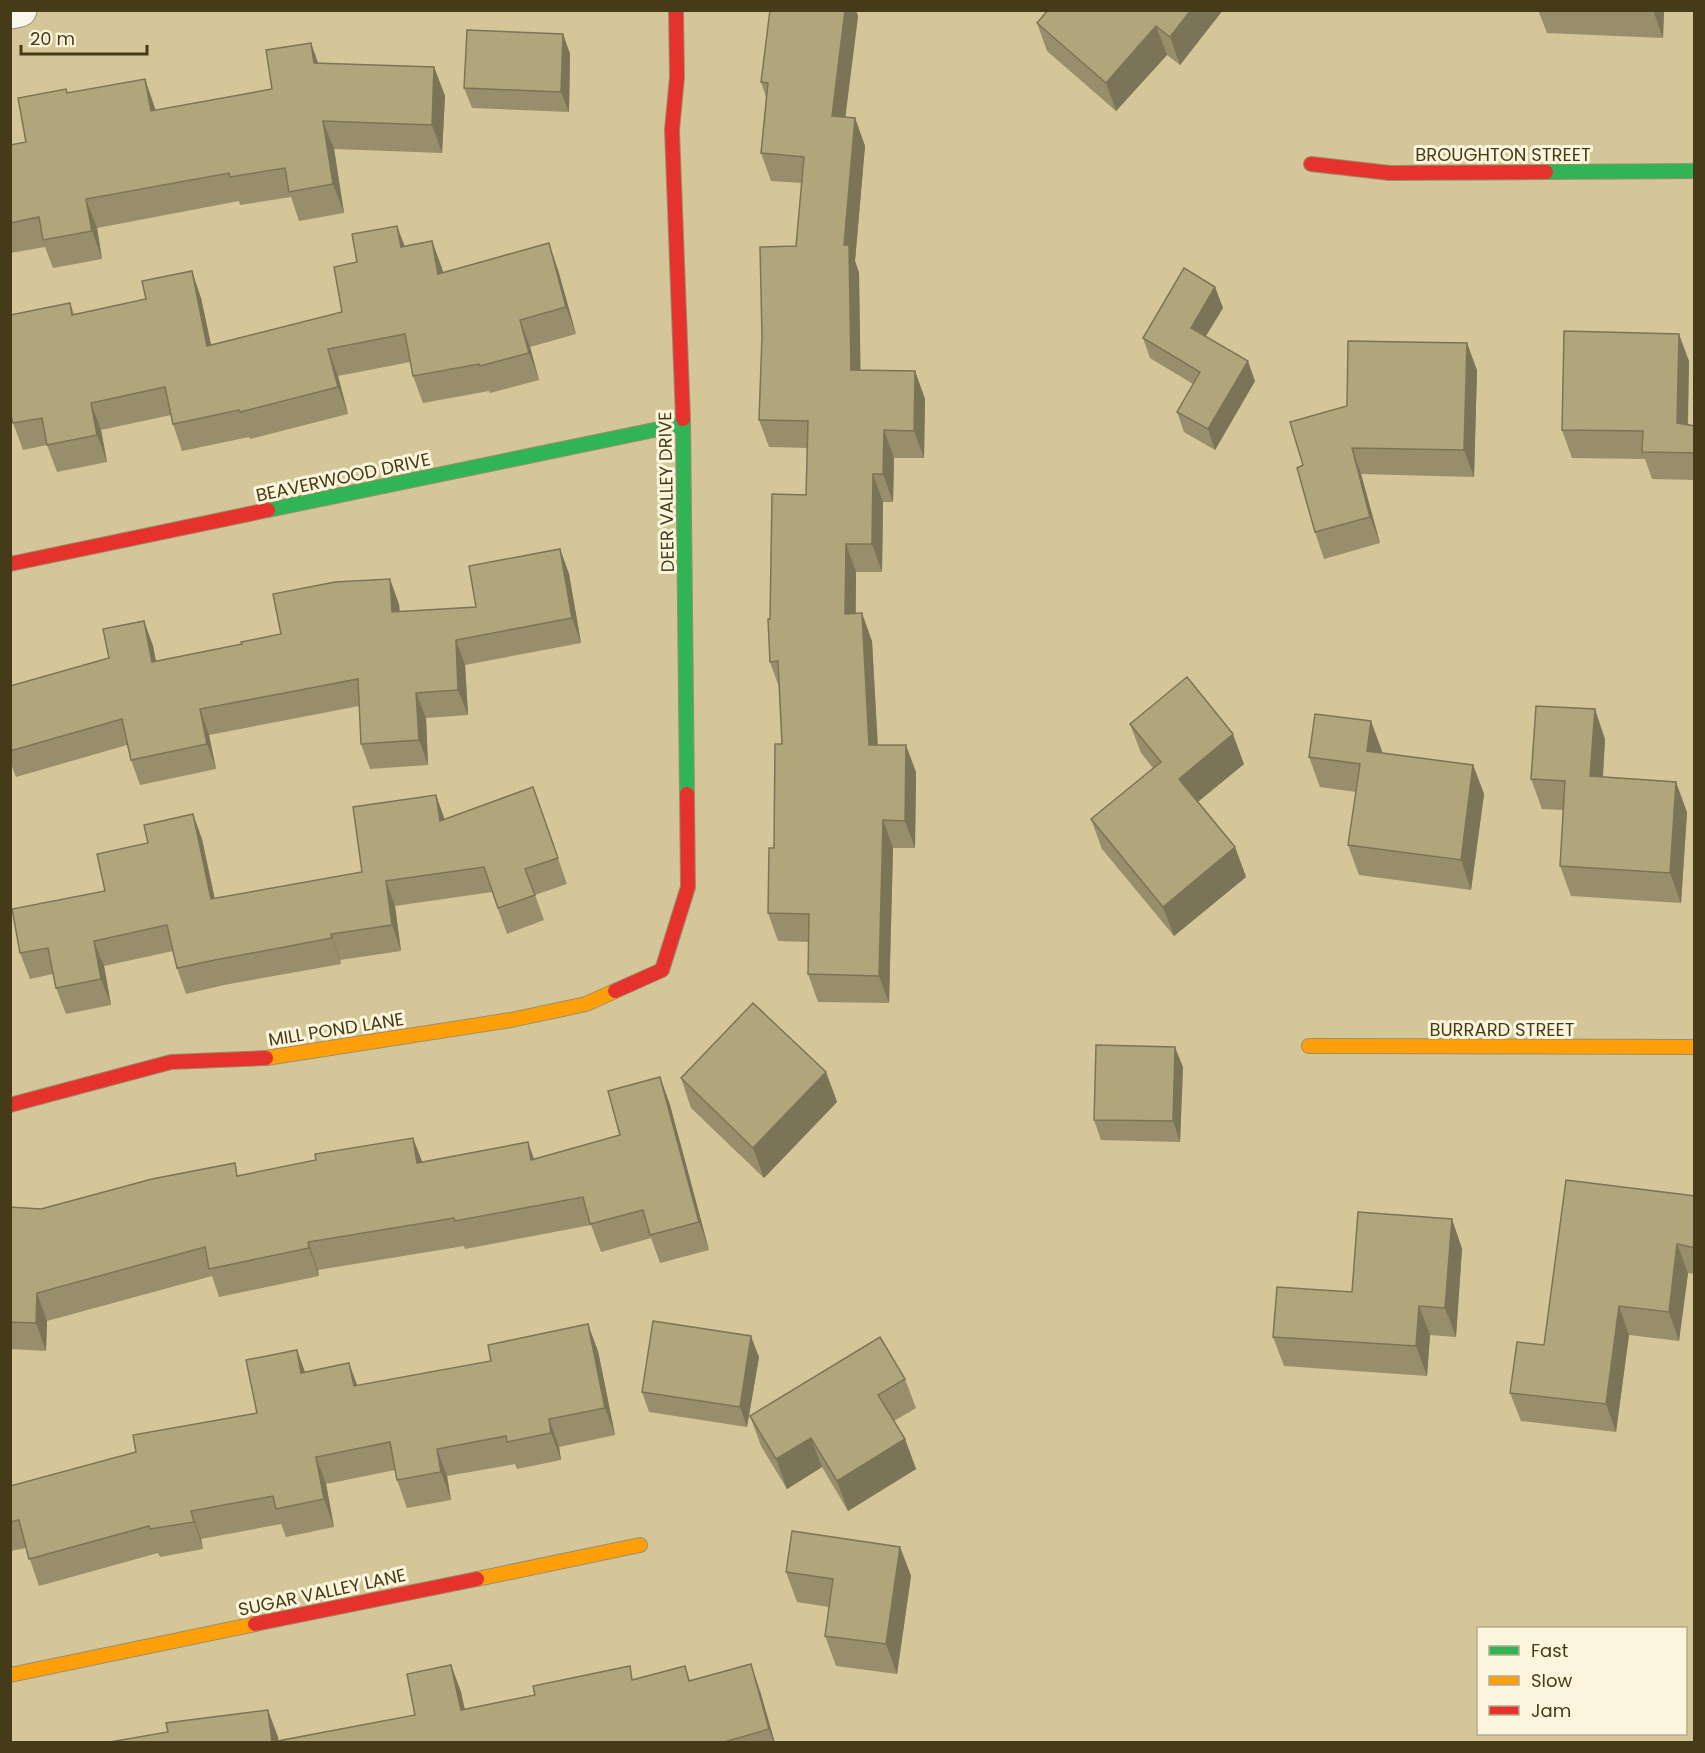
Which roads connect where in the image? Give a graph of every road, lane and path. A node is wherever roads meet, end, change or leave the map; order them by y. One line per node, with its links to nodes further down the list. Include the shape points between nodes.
1 (20, 10): 3 (street)
2 (676, 10): 6 (street, DEER VALLEY DRIVE, via 677,77 672,130)
3 (10, 12)
4 (1311, 164): 5 (street, BROUGHTON STREET, via 1390,173)
5 (1695, 171)
6 (683, 424): 7 (street, BEAVERWOOD DRIVE); 8 (street, DEER VALLEY DRIVE, via 688,886)
7 (10, 564)
8 (662, 970): 11 (street, MILL POND LANE, via 586,1004 511,1020 276,1058 171,1062)
9 (1309, 1047): 10 (street, BURRARD STREET)
10 (1695, 1047)
11 (10, 1105)
12 (640, 1545): 13 (street, SUGAR VALLEY LANE)
13 (10, 1675)

